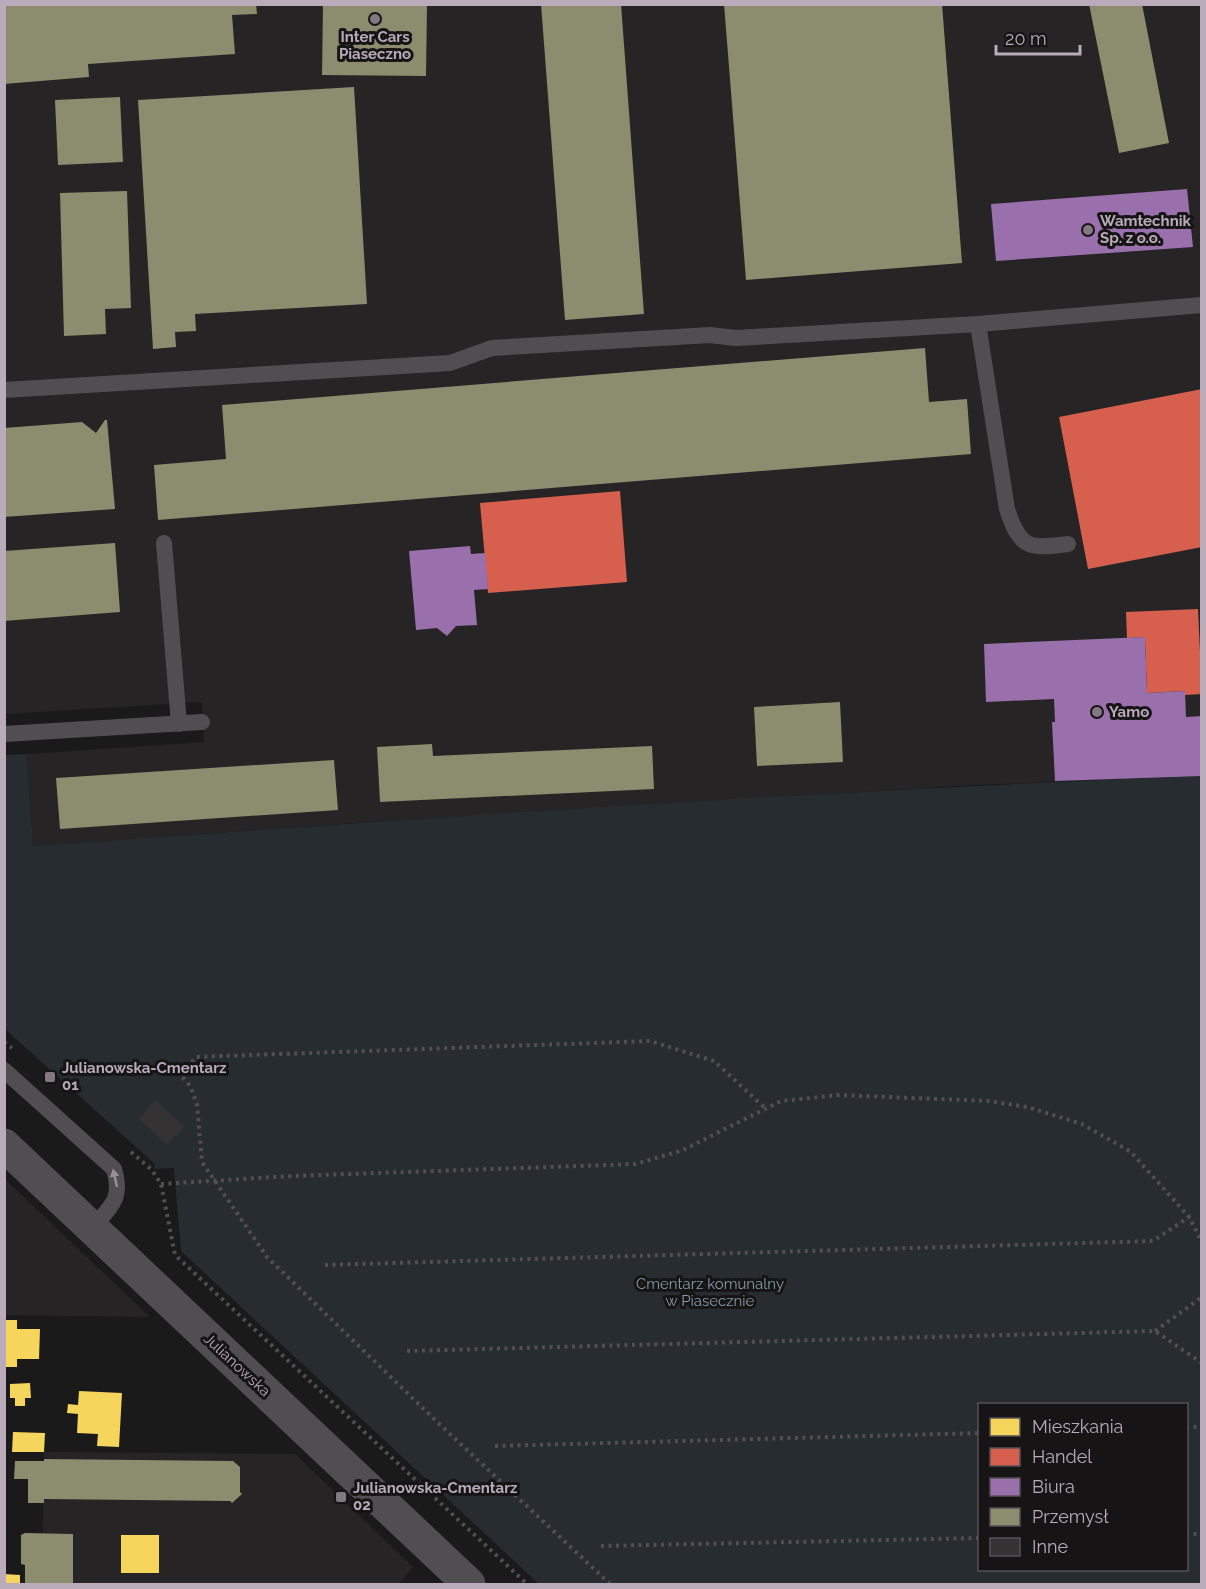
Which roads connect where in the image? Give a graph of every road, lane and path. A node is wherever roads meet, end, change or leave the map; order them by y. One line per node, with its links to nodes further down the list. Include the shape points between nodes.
1 (1202, 305): 2 (lane)
2 (978, 324): 3 (lane, via 492,348 450,363); 5 (lane, via 1006,509 1012,526 1030,546)
3 (4, 390)
4 (164, 543): 7 (lane)
5 (1068, 543)
6 (202, 722): 7 (lane)
7 (179, 724): 8 (lane)
8 (4, 734)
9 (4, 1042): 10 (path)
10 (13, 1049)
11 (4, 1070): 18 (lane, one-way to 11, via 116,1200 118,1183 114,1169)
12 (766, 1109): 15 (path, via 683,1150 636,1164); 15 (path, via 714,1061 650,1041 196,1057 181,1075 197,1104 202,1162); 17 (path, via 781,1101 840,1095 989,1101 1027,1107 1082,1124 1131,1152)
13 (4, 1145): 18 (street, Julianowska)
14 (127, 1148): 16 (path, via 152,1170)
15 (214, 1180): 16 (path); 31 (path, via 267,1257)
16 (161, 1184): 30 (path, via 175,1255)
17 (1189, 1217): 19 (path); 20 (path, via 1153,1240)
18 (93, 1227): 29 (street, Julianowska)
19 (1202, 1242)
20 (325, 1265)
21 (1202, 1297): 22 (path)
22 (1155, 1331): 23 (path); 24 (path)
23 (407, 1351)
24 (1202, 1363)
25 (978, 1433): 26 (path)
26 (495, 1446)
27 (978, 1538): 28 (path)
28 (601, 1546)
29 (469, 1584)
30 (526, 1584)
31 (609, 1584)

